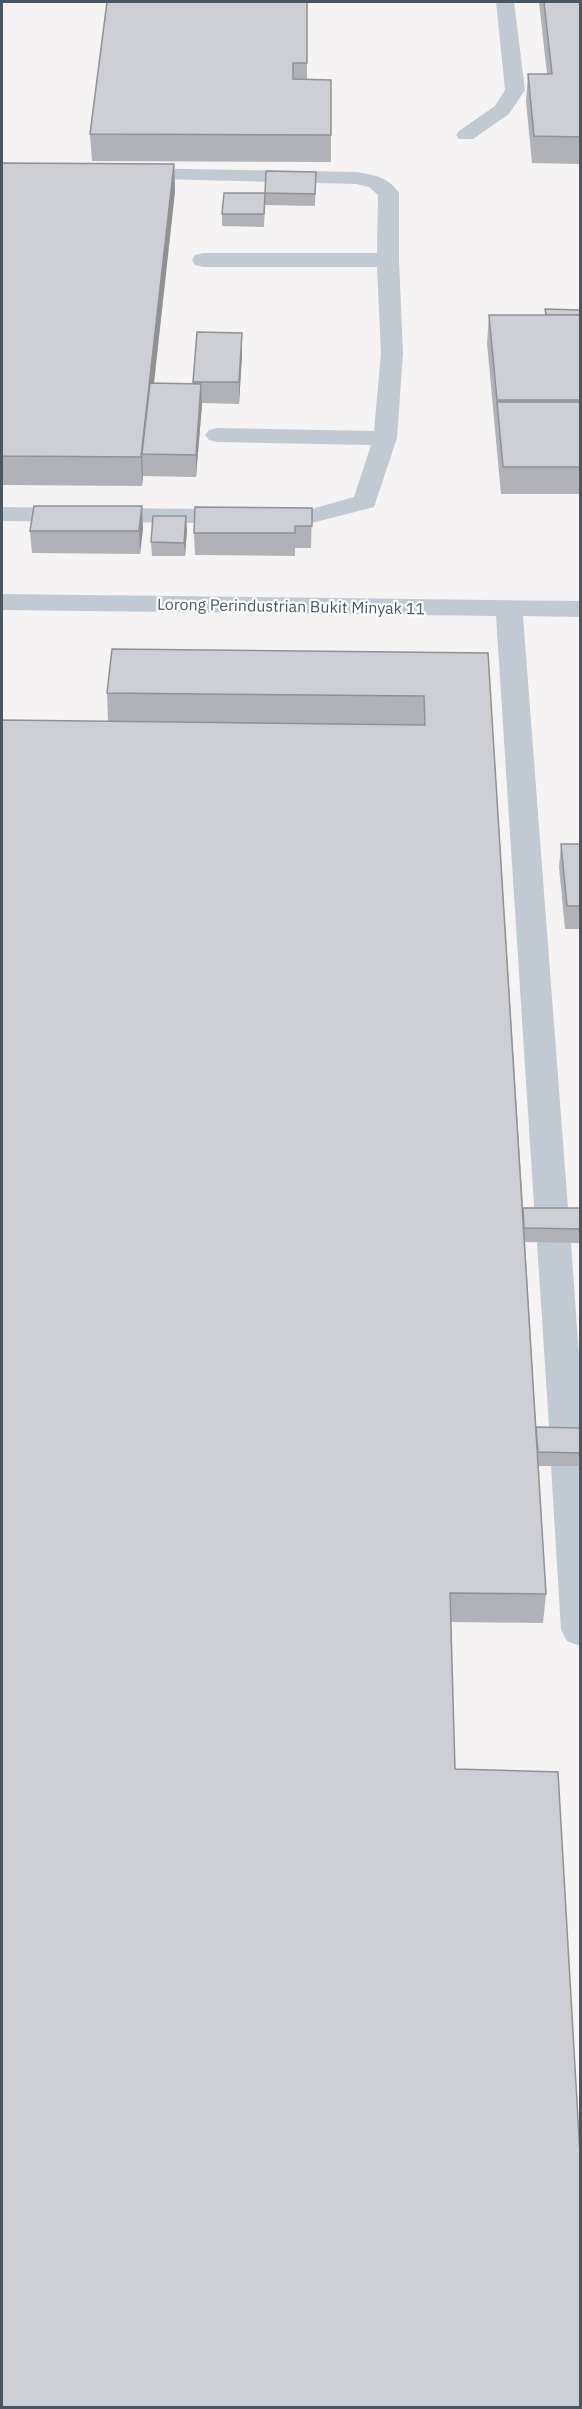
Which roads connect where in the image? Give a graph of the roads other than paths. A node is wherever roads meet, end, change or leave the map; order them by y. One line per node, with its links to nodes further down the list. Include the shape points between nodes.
1 (505, 2): 2 (street, via 515,90 502,110)
2 (466, 135)
3 (108, 174): 5 (street, via 356,178 376,182 388,193)
4 (203, 260): 5 (street)
5 (388, 260): 7 (street, via 392,353)
6 (217, 435): 7 (street)
7 (385, 438): 8 (street, via 365,502 308,517)
8 (2, 514)
9 (2, 602): 10 (street, Lorong Perindustrian Bukit Minyak 11)
10 (509, 609): 11 (street, Lorong Perindustrian Bukit Minyak 11); 12 (street)
11 (580, 609)
12 (580, 1630)

